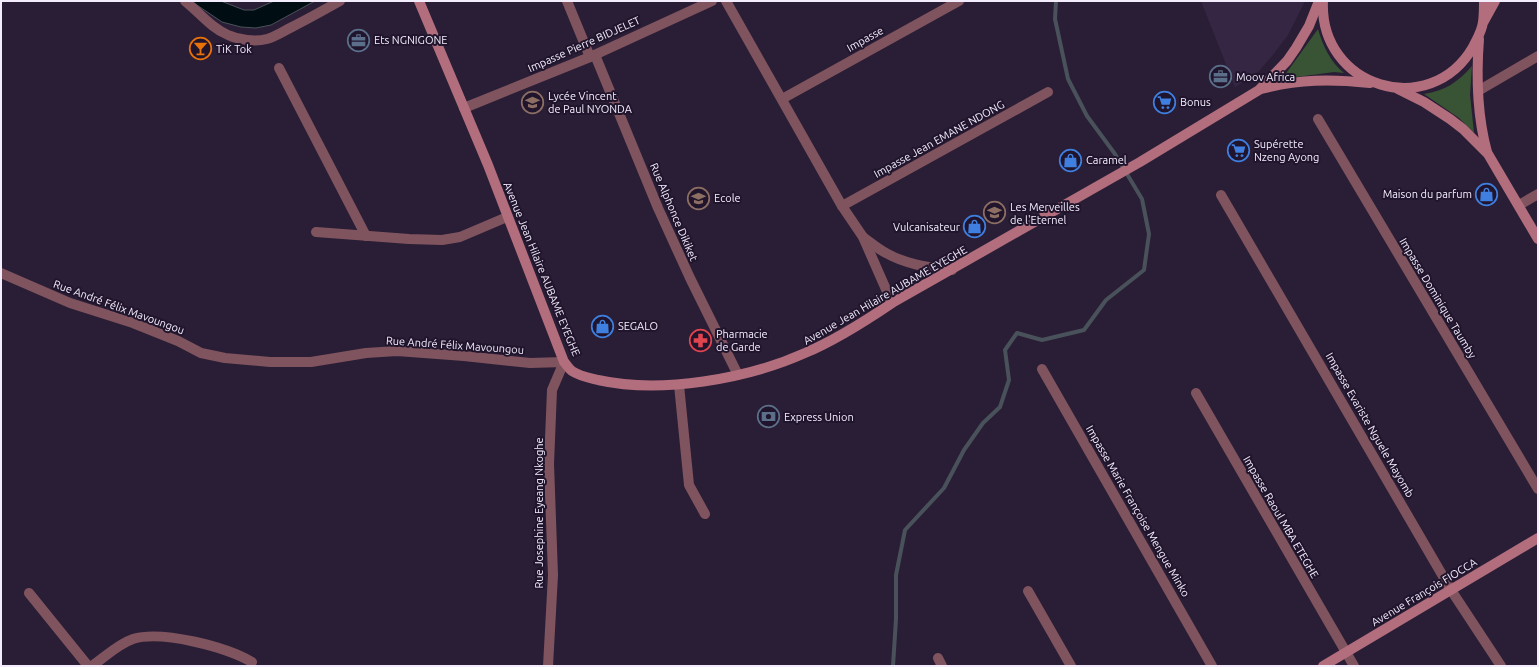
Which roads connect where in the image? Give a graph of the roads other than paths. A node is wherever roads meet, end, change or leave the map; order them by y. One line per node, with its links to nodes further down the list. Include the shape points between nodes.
1 (185, 1): 2 (street, via 204,19 227,35 260,40 281,33)
2 (340, 1)
3 (419, 1): 23 (main road, Avenue Jean Hilaire AUBAME EYEGHE)
4 (567, 1): 14 (street, Rue Alphonce Dikiket)
5 (712, 1): 14 (street, Impasse Pierre BIDJELET)
6 (726, 1): 22 (street)
7 (959, 1): 22 (street, Impasse)
8 (1319, 1): 19 (main road, via 1309,26 1296,48)
9 (1323, 1): 17 (main road, via 1322,16 1327,38 1339,57 1356,73)
10 (1484, 1): 12 (main road)
11 (1495, 1): 12 (main road)
12 (1483, 22): 13 (main road)
13 (1479, 36): 18 (main road, via 1466,59 1447,76 1422,86); 20 (main road)
14 (592, 56): 23 (street, Impasse Pierre BIDJELET); 40 (street, Rue Alphonce Dikiket, via 690,278)
15 (1538, 56): 20 (street)
16 (279, 68): 32 (street)
17 (1376, 84): 18 (main road); 19 (main road, via 1334,80 1299,82)
18 (1396, 88): 25 (main road, via 1450,119)
19 (1259, 90): 35 (main road, Avenue Jean Hilaire AUBAME EYEGHE)
20 (1478, 91): 25 (main road, via 1482,132)
21 (1048, 92): 29 (street, Impasse Jean EMANE NDONG)
22 (782, 99): 29 (street)
23 (464, 108): 30 (main road, Avenue Jean Hilaire AUBAME EYEGHE)
24 (1318, 119): 43 (street, Impasse Dominique Taumby)
25 (1488, 154): 28 (main road)
26 (1538, 194): 28 (street)
27 (1221, 195): 46 (street, Impasse Evariste Nguele Mayomb)
28 (1519, 205): 34 (main road)
29 (842, 206): 33 (street)
30 (507, 217): 32 (street, via 460,236 442,240); 38 (main road, Avenue Jean Hilaire AUBAME EYEGHE)
31 (316, 232): 32 (street)
32 (366, 236)
33 (863, 237): 35 (street, via 885,253 909,263); 37 (street)
34 (1538, 239)
35 (952, 270): 37 (main road, Avenue Jean Hilaire AUBAME EYEGHE)
36 (1, 273): 38 (street, Rue André Félix Mavoungou, via 70,303 133,323 178,341 201,353 225,358 311,362 397,351 530,363)
37 (892, 304): 40 (main road, Avenue Jean Hilaire AUBAME EYEGHE, via 858,326 805,353)
38 (564, 362): 41 (main road, Avenue Jean Hilaire AUBAME EYEGHE, via 573,372 610,383); 53 (street, Rue Josephine Eyeang Nkoghe, via 552,390 549,464 553,575)
39 (1042, 368): 55 (street, Impasse Marie Françoise Mengue Minko)
40 (738, 375): 41 (main road, Avenue Jean Hilaire AUBAME EYEGHE)
41 (679, 385): 44 (street, via 689,485)
42 (1196, 393): 49 (street, Impasse Raoul MBA ETEGHE)
43 (1538, 489)
44 (705, 514)
45 (1538, 538): 46 (main road, Avenue François FIOCCA)
46 (1451, 590): 49 (main road, Avenue François FIOCCA); 58 (street, Impasse Evariste Nguele Mayomb)
47 (1028, 591): 54 (street)
48 (29, 593): 51 (street)
49 (1346, 652): 56 (main road, Avenue François FIOCCA); 57 (street, Impasse Raoul MBA ETEGHE)
50 (252, 662): 52 (street, via 199,643 155,637 134,639)
51 (88, 666)
52 (92, 666)
53 (548, 666)
54 (1071, 666)
55 (1212, 666)
56 (1323, 666)
57 (1354, 666)
58 (1501, 666)

